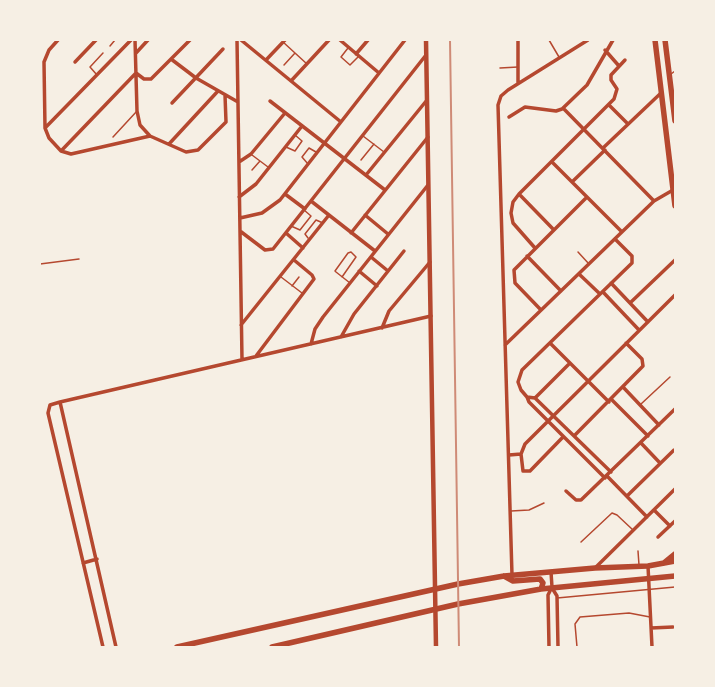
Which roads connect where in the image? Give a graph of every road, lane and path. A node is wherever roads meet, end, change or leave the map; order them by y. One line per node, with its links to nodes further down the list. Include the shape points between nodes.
1 (58, 40): 66 (street, via 49,50 44,62)
2 (96, 40): 35 (street)
3 (116, 40): 22 (lane)
4 (135, 40): 27 (street)
5 (148, 40): 27 (street)
6 (190, 40): 32 (street)
7 (237, 40): 55 (street)
8 (241, 40): 33 (street)
9 (329, 40): 36 (street)
10 (340, 40): 23 (street)
11 (368, 40): 30 (street)
12 (405, 40): 43 (street)
13 (426, 40): 29 (street)
14 (518, 40): 39 (street)
15 (548, 40): 31 (lane)
16 (588, 40): 31 (street)
17 (613, 40): 25 (street)
18 (655, 40): 51 (main road)
19 (665, 40): 45 (main road)
20 (129, 41): 44 (street)
21 (284, 41): 28 (lane); 33 (street)
22 (110, 46)
23 (348, 47): 30 (street); 30 (lane, via 342,58 351,65)
24 (223, 49): 46 (street)
25 (605, 50): 38 (street); 58 (street, via 587,85)
26 (103, 53): 44 (lane, via 90,67)
27 (136, 53): 42 (street)
28 (295, 53): 36 (lane); 37 (lane)
29 (427, 53): 53 (street); 70 (street)
30 (357, 55): 43 (street)
31 (560, 58): 48 (street)
32 (171, 59): 42 (street, via 151,79 144,79); 46 (street)
33 (266, 60): 47 (street)
34 (625, 60): 38 (street)
35 (75, 62)
36 (307, 64): 47 (street)
37 (284, 65)
38 (619, 66): 57 (street, via 610,76 617,92)
39 (518, 67): 40 (lane); 48 (street)
40 (500, 68)
41 (675, 71): 45 (lane)
42 (136, 73): 59 (street); 78 (street)
43 (379, 73): 63 (street)
44 (96, 75): 66 (street)
45 (669, 75): 49 (main road)
46 (196, 78): 50 (street); 56 (street)
47 (291, 81): 63 (street)
48 (518, 83): 154 (street, via 501,96 497,110)
49 (673, 83): 62 (main road)
50 (218, 91): 52 (street); 74 (street)
51 (661, 94): 64 (street); 94 (main road)
52 (225, 95): 55 (street); 74 (street, via 226,122 198,150 186,152)
53 (428, 99): 72 (street); 80 (street)
54 (270, 101): 60 (street)
55 (238, 102): 85 (street)
56 (172, 103)
57 (609, 105): 64 (street); 67 (street)
58 (563, 108): 61 (street, via 556,111 525,106); 67 (street)
59 (136, 111): 69 (street, via 140,125); 71 (lane)
60 (285, 113): 65 (street); 81 (street)
61 (510, 117)
62 (675, 121)
63 (341, 122): 73 (street)
64 (628, 124): 77 (street)
65 (302, 126): 68 (street); 73 (street)
66 (45, 128): 78 (street, via 49,138)
67 (584, 129): 77 (street); 86 (street)
68 (295, 135): 76 (street); 76 (lane, via 302,141 295,151)
69 (150, 136): 74 (street); 78 (street, via 76,154)
70 (362, 136): 75 (lane); 82 (street)
71 (113, 137)
72 (428, 137): 92 (street); 93 (street)
73 (324, 143): 79 (street); 82 (street)
74 (168, 144)
75 (374, 144): 80 (lane); 83 (lane)
76 (286, 147): 88 (street)
77 (604, 149): 91 (street); 100 (street)
78 (61, 150)
79 (317, 152): 87 (street); 87 (lane, via 311,148 305,153 302,158)
80 (384, 152): 90 (street)
81 (251, 154): 84 (lane); 85 (street)
82 (344, 159): 90 (street); 99 (street)
83 (361, 160)
84 (260, 161): 88 (lane); 89 (lane)
85 (239, 162): 97 (street)
86 (552, 162): 91 (street); 96 (street)
87 (308, 164): 95 (street)
88 (269, 168): 97 (street, via 256,184)
89 (252, 170)
90 (366, 175): 93 (street)
91 (572, 182): 98 (street)
92 (429, 184): 113 (street); 126 (street)
93 (385, 190): 104 (street)
94 (673, 190): 100 (street); 101 (main road)
95 (285, 194): 102 (street); 105 (street, via 268,209)
96 (519, 194): 108 (street); 117 (street, via 512,207 513,223)
97 (240, 197): 105 (street)
98 (587, 197): 108 (street); 110 (street)
99 (311, 201): 102 (street); 103 (street)
100 (654, 201): 110 (street)
101 (675, 206)
102 (305, 209): 107 (street); 107 (lane, via 311,216 300,230)
103 (329, 215): 106 (street); 112 (street)
104 (365, 215): 112 (street); 113 (street)
105 (240, 218): 109 (street)
106 (323, 223): 115 (street); 115 (lane, via 316,220 305,234)
107 (291, 226): 111 (street)
108 (554, 230): 117 (street)
109 (240, 232): 111 (street, via 268,251 273,249); 147 (street)
110 (622, 232): 114 (street)
111 (286, 233): 116 (street)
112 (351, 233): 118 (street)
113 (388, 234): 118 (street)
114 (615, 239): 128 (street); 136 (street, via 633,260)
115 (310, 240): 116 (street)
116 (304, 248): 124 (street)
117 (536, 248): 122 (street)
118 (375, 251): 121 (street)
119 (404, 251): 129 (street)
120 (578, 252): 128 (lane)
121 (371, 256): 129 (street); 130 (street)
122 (527, 256): 139 (street); 144 (street, via 516,267 513,279)
123 (79, 259): 127 (lane)
124 (294, 260): 132 (street); 141 (street, via 314,277)
125 (675, 260): 143 (street)
126 (430, 261): 145 (street); 148 (street, via 393,306)
127 (40, 264)
128 (589, 264): 131 (street)
129 (388, 271): 138 (street)
130 (359, 272): 135 (street); 138 (street)
131 (579, 274): 139 (street); 140 (street)
132 (281, 277): 137 (lane); 147 (street)
133 (299, 277): 137 (lane)
134 (342, 277): 134 (lane, via 335,270 351,252 356,257); 135 (lane)
135 (350, 283): 153 (street, via 319,323)
136 (611, 283): 140 (street); 143 (street)
137 (292, 286): 141 (lane)
138 (376, 286): 150 (street, via 350,320)
139 (561, 291): 144 (street)
140 (602, 293): 149 (street); 151 (street)
141 (303, 294): 155 (street)
142 (675, 294): 146 (street)
143 (630, 303): 146 (street)
144 (541, 310): 154 (street)
145 (431, 316): 148 (street); 209 (street)
146 (648, 322): 149 (street)
147 (241, 325): 156 (street)
148 (382, 328): 150 (street)
149 (639, 330): 152 (street)
150 (341, 337): 153 (street)
151 (550, 343): 157 (street); 161 (street, via 520,374 519,386)
152 (626, 343): 159 (street); 160 (street, via 644,363)
153 (311, 344): 155 (street)
154 (505, 345): 176 (street)
155 (255, 356): 156 (street)
156 (242, 359): 164 (street)
157 (570, 363): 159 (street); 162 (street)
158 (670, 377): 165 (lane)
159 (588, 381): 163 (street); 167 (street)
160 (623, 387): 163 (street); 165 (street)
161 (527, 396): 162 (street); 168 (street, via 528,402)
162 (535, 398): 167 (street)
163 (610, 400): 170 (street); 171 (street)
164 (60, 402): 194 (street); 196 (street, via 50,406 48,413)
165 (640, 405): 169 (street)
166 (675, 409): 169 (street)
167 (554, 416): 168 (street); 170 (street)
168 (548, 422): 172 (street); 175 (street, via 523,446)
169 (659, 425): 171 (street)
170 (574, 436): 178 (street)
171 (648, 436): 173 (street)
172 (564, 437): 175 (street, via 528,472 523,470); 179 (street)
173 (641, 443): 177 (street); 178 (street)
174 (674, 450): 177 (street)
175 (521, 454): 176 (street)
176 (509, 455): 185 (street)
177 (660, 463): 182 (street)
178 (611, 472): 179 (street)
179 (606, 477): 181 (street, via 580,501); 182 (street)
180 (675, 489): 184 (street)
181 (566, 491)
182 (627, 496): 186 (street)
183 (544, 503): 185 (lane, via 529,510)
184 (654, 510): 186 (street); 188 (street)
185 (511, 511): 202 (street)
186 (647, 517): 189 (street)
187 (675, 521): 188 (street)
188 (670, 526): 190 (street)
189 (633, 530): 191 (lane, via 612,513); 200 (street)
190 (658, 537)
191 (581, 542)
192 (638, 551): 199 (lane)
193 (675, 554): 197 (main road)
194 (96, 559): 196 (street); 217 (street)
195 (675, 561): 197 (main road)
196 (83, 562): 216 (street)
197 (662, 565): 198 (main road)
198 (648, 566): 199 (main road); 205 (street)
199 (639, 567): 200 (main road)
200 (595, 568): 201 (main road)
201 (551, 572): 202 (main road); 206 (street)
202 (512, 575): 203 (main road)
203 (504, 576): 208 (main road, via 513,581 540,579 543,582); 209 (main road)
204 (675, 576): 205 (main road)
205 (648, 578): 206 (main road); 210 (street)
206 (552, 587): 208 (main road); 211 (street); 221 (street, via 548,595)
207 (675, 587): 210 (lane)
208 (541, 588): 212 (main road)
209 (435, 590): 212 (street); 218 (main road)
210 (649, 590): 211 (lane); 213 (street)
211 (557, 598): 222 (street)
212 (435, 609): 219 (main road); 220 (street)
213 (650, 618): 215 (street); 223 (lane, via 629,613 580,616 575,624)
214 (673, 627): 215 (street)
215 (651, 628): 224 (street)
216 (103, 647)
217 (116, 647)
218 (177, 647)
219 (272, 647)
220 (436, 647)
221 (549, 647)
222 (558, 647)
223 (576, 647)
224 (652, 647)

